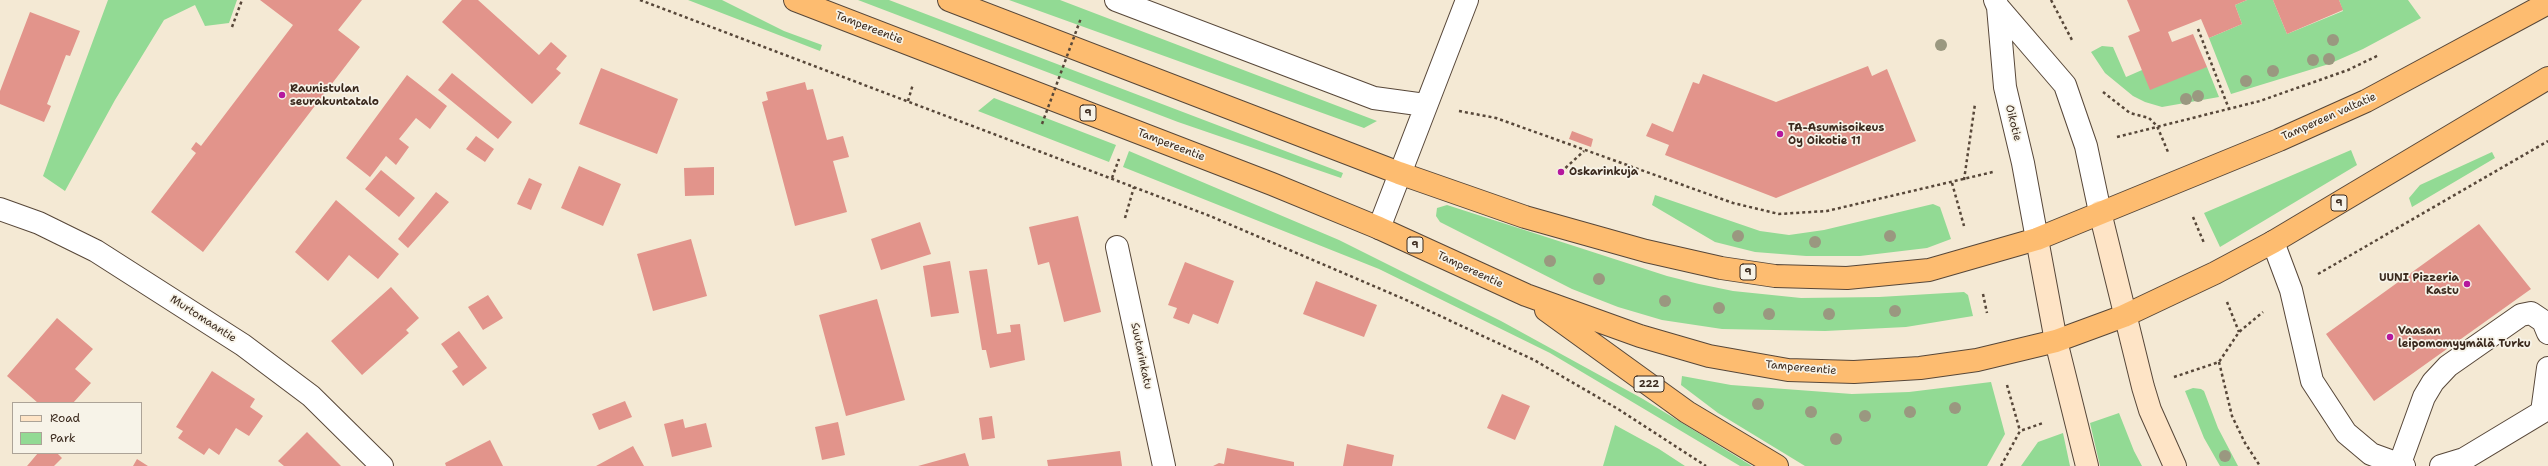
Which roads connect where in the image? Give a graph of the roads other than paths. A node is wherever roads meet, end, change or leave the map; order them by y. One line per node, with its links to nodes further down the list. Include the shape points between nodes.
1 (796, 0): 12 (highway, Tampereentie / 9, via 1272,184)
2 (949, 0): 9 (highway, 9)
3 (1116, 0): 8 (street, via 1374,98)
4 (1467, 0): 8 (street)
5 (1997, 3): 11 (street, Oikotie, via 2065,85 2086,146); 13 (street, Oikotie, via 2005,87 2024,163)
6 (2548, 3): 11 (highway, Tampereen valtatie / 9, via 2366,101 2279,140)
7 (2548, 78): 14 (highway, 9)
8 (1425, 105): 9 (street)
9 (1399, 173): 12 (street); 13 (highway, 9, via 1525,216 1646,250 1721,268 1775,276 1847,278 1929,270)
10 (0, 209): 21 (street, Murtomaantie, via 40,223 96,251 243,345 311,396)
11 (2100, 212): 13 (highway, 9); 17 (main road)
12 (1379, 228): 16 (highway, Tampereentie / 9)
13 (2037, 239): 19 (main road)
14 (2273, 242): 17 (highway, 9); 26 (street, via 2291,290 2312,381 2346,433 2371,454)
15 (1117, 247): 22 (street, Suutarinkatu)
16 (1526, 295): 19 (highway, Tampereentie / 9, via 1640,336 1709,356 1788,370 1854,372 1920,368 1977,360); 23 (highway, 222, via 1687,412)
17 (2124, 316): 19 (highway, Tampereentie / 9); 25 (main road, via 2150,410)
18 (2548, 333): 26 (street, via 2543,320 2531,313 2521,316 2448,366 2433,382 2424,397)
19 (2056, 341): 24 (main road)
20 (2548, 368): 27 (street, via 2542,412 2464,459)
21 (382, 466)
22 (1164, 466)
23 (1777, 466)
24 (2087, 466)
25 (2175, 466)
26 (2401, 466)
27 (2441, 466)

